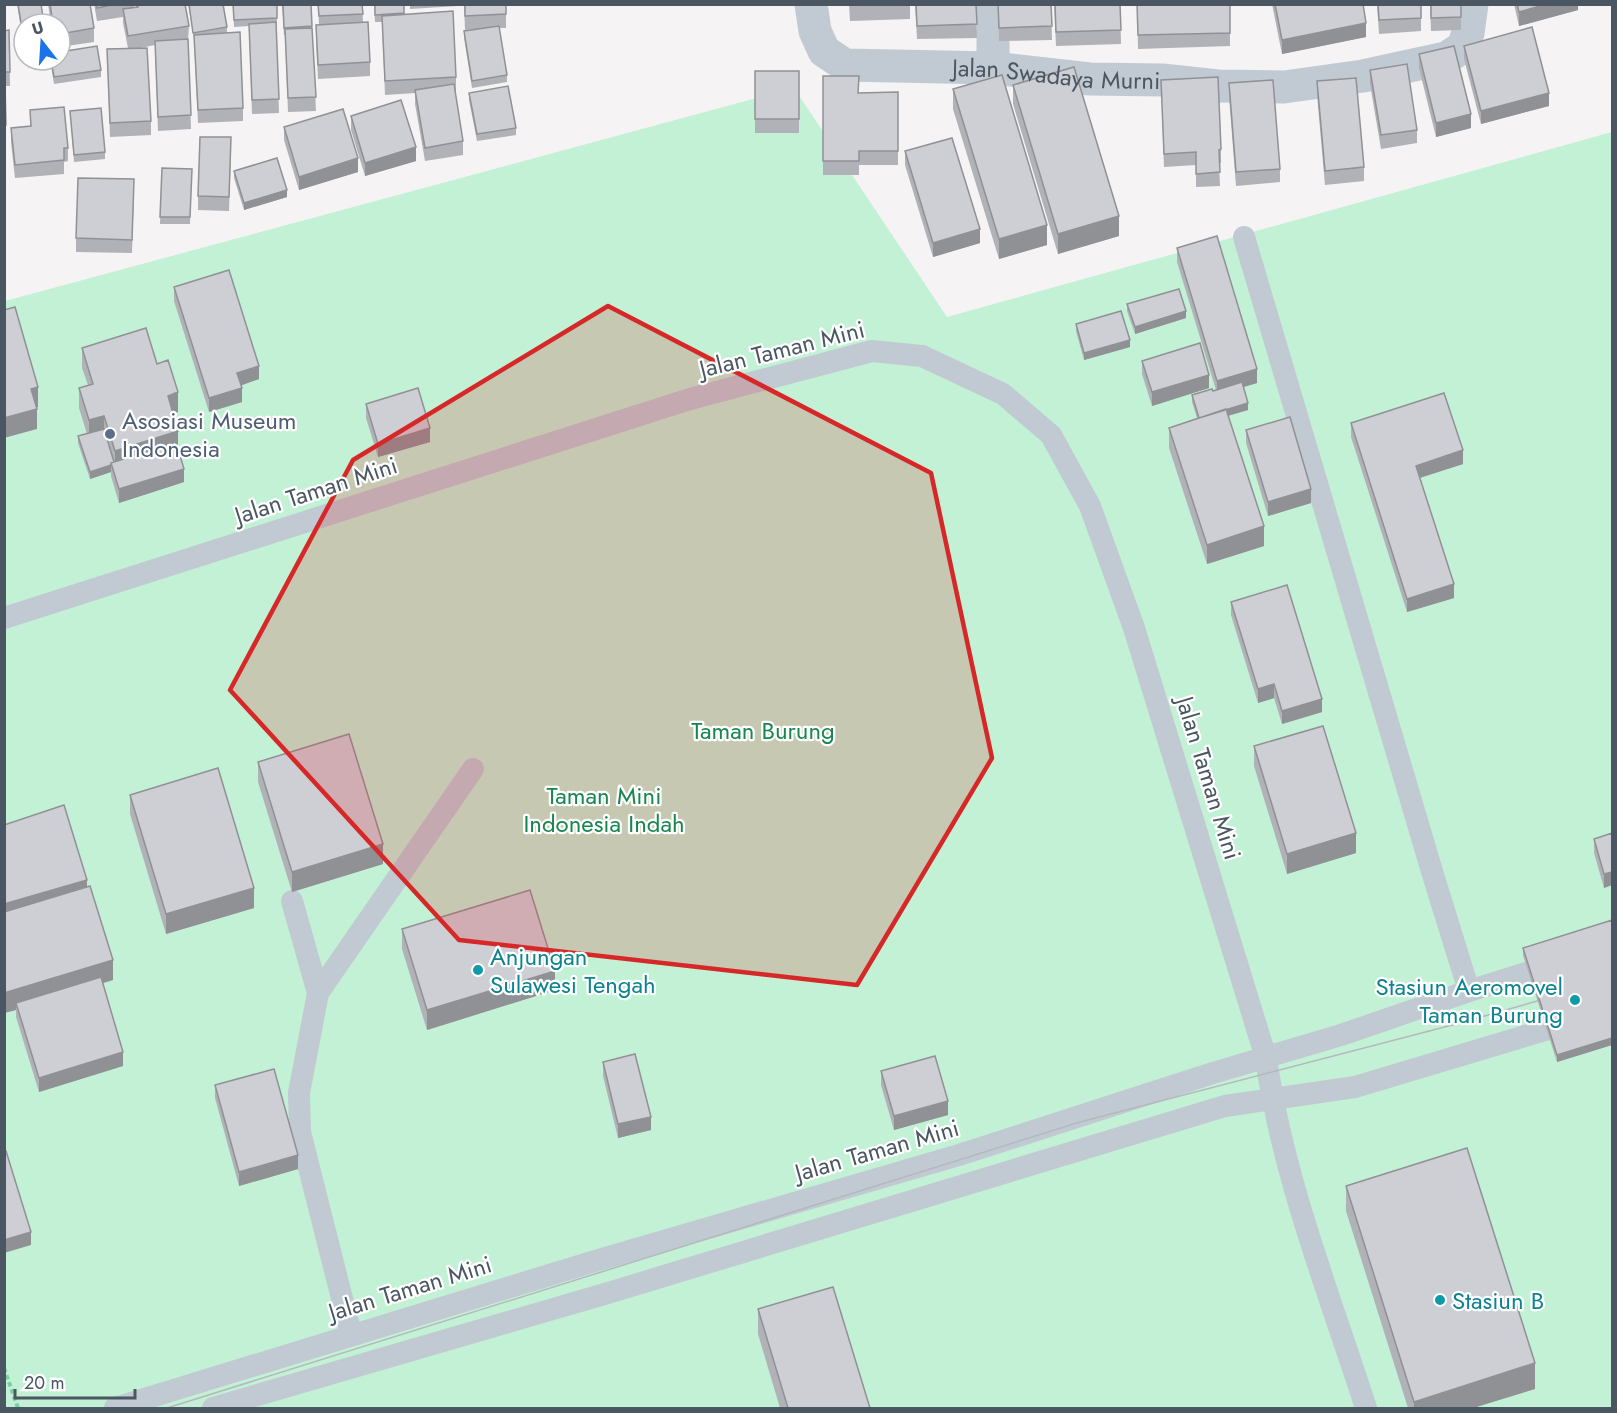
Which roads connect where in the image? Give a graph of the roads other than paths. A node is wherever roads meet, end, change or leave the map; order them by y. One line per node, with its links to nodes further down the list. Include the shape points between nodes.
1 (811, 4): 4 (street, Jalan Swadaya Murni, via 815,31 824,51 845,65)
2 (993, 4): 4 (street)
3 (1472, 4): 4 (street, Jalan Swadaya Murni, via 1463,47 1446,58 1363,76 1284,87 1090,79)
4 (993, 68)
5 (1244, 237): 10 (lane)
6 (4, 618): 13 (lane, Jalan Taman Mini, via 690,399 872,351 922,356 1003,394 1051,435 1090,506 1134,628)
7 (473, 769): 11 (lane)
8 (292, 901): 11 (lane)
9 (1612, 946): 10 (lane)
10 (1469, 991): 13 (lane)
11 (318, 993): 15 (lane, via 299,1093 300,1132)
12 (1612, 1010): 14 (lane, via 1355,1088)
13 (1266, 1058): 14 (lane); 15 (lane, Jalan Taman Mini, via 959,1155)
14 (1272, 1100): 17 (lane, via 1225,1106); 18 (lane, via 1293,1183)
15 (351, 1335): 16 (lane, Jalan Taman Mini)
16 (115, 1408)
17 (213, 1408)
18 (1366, 1408)

